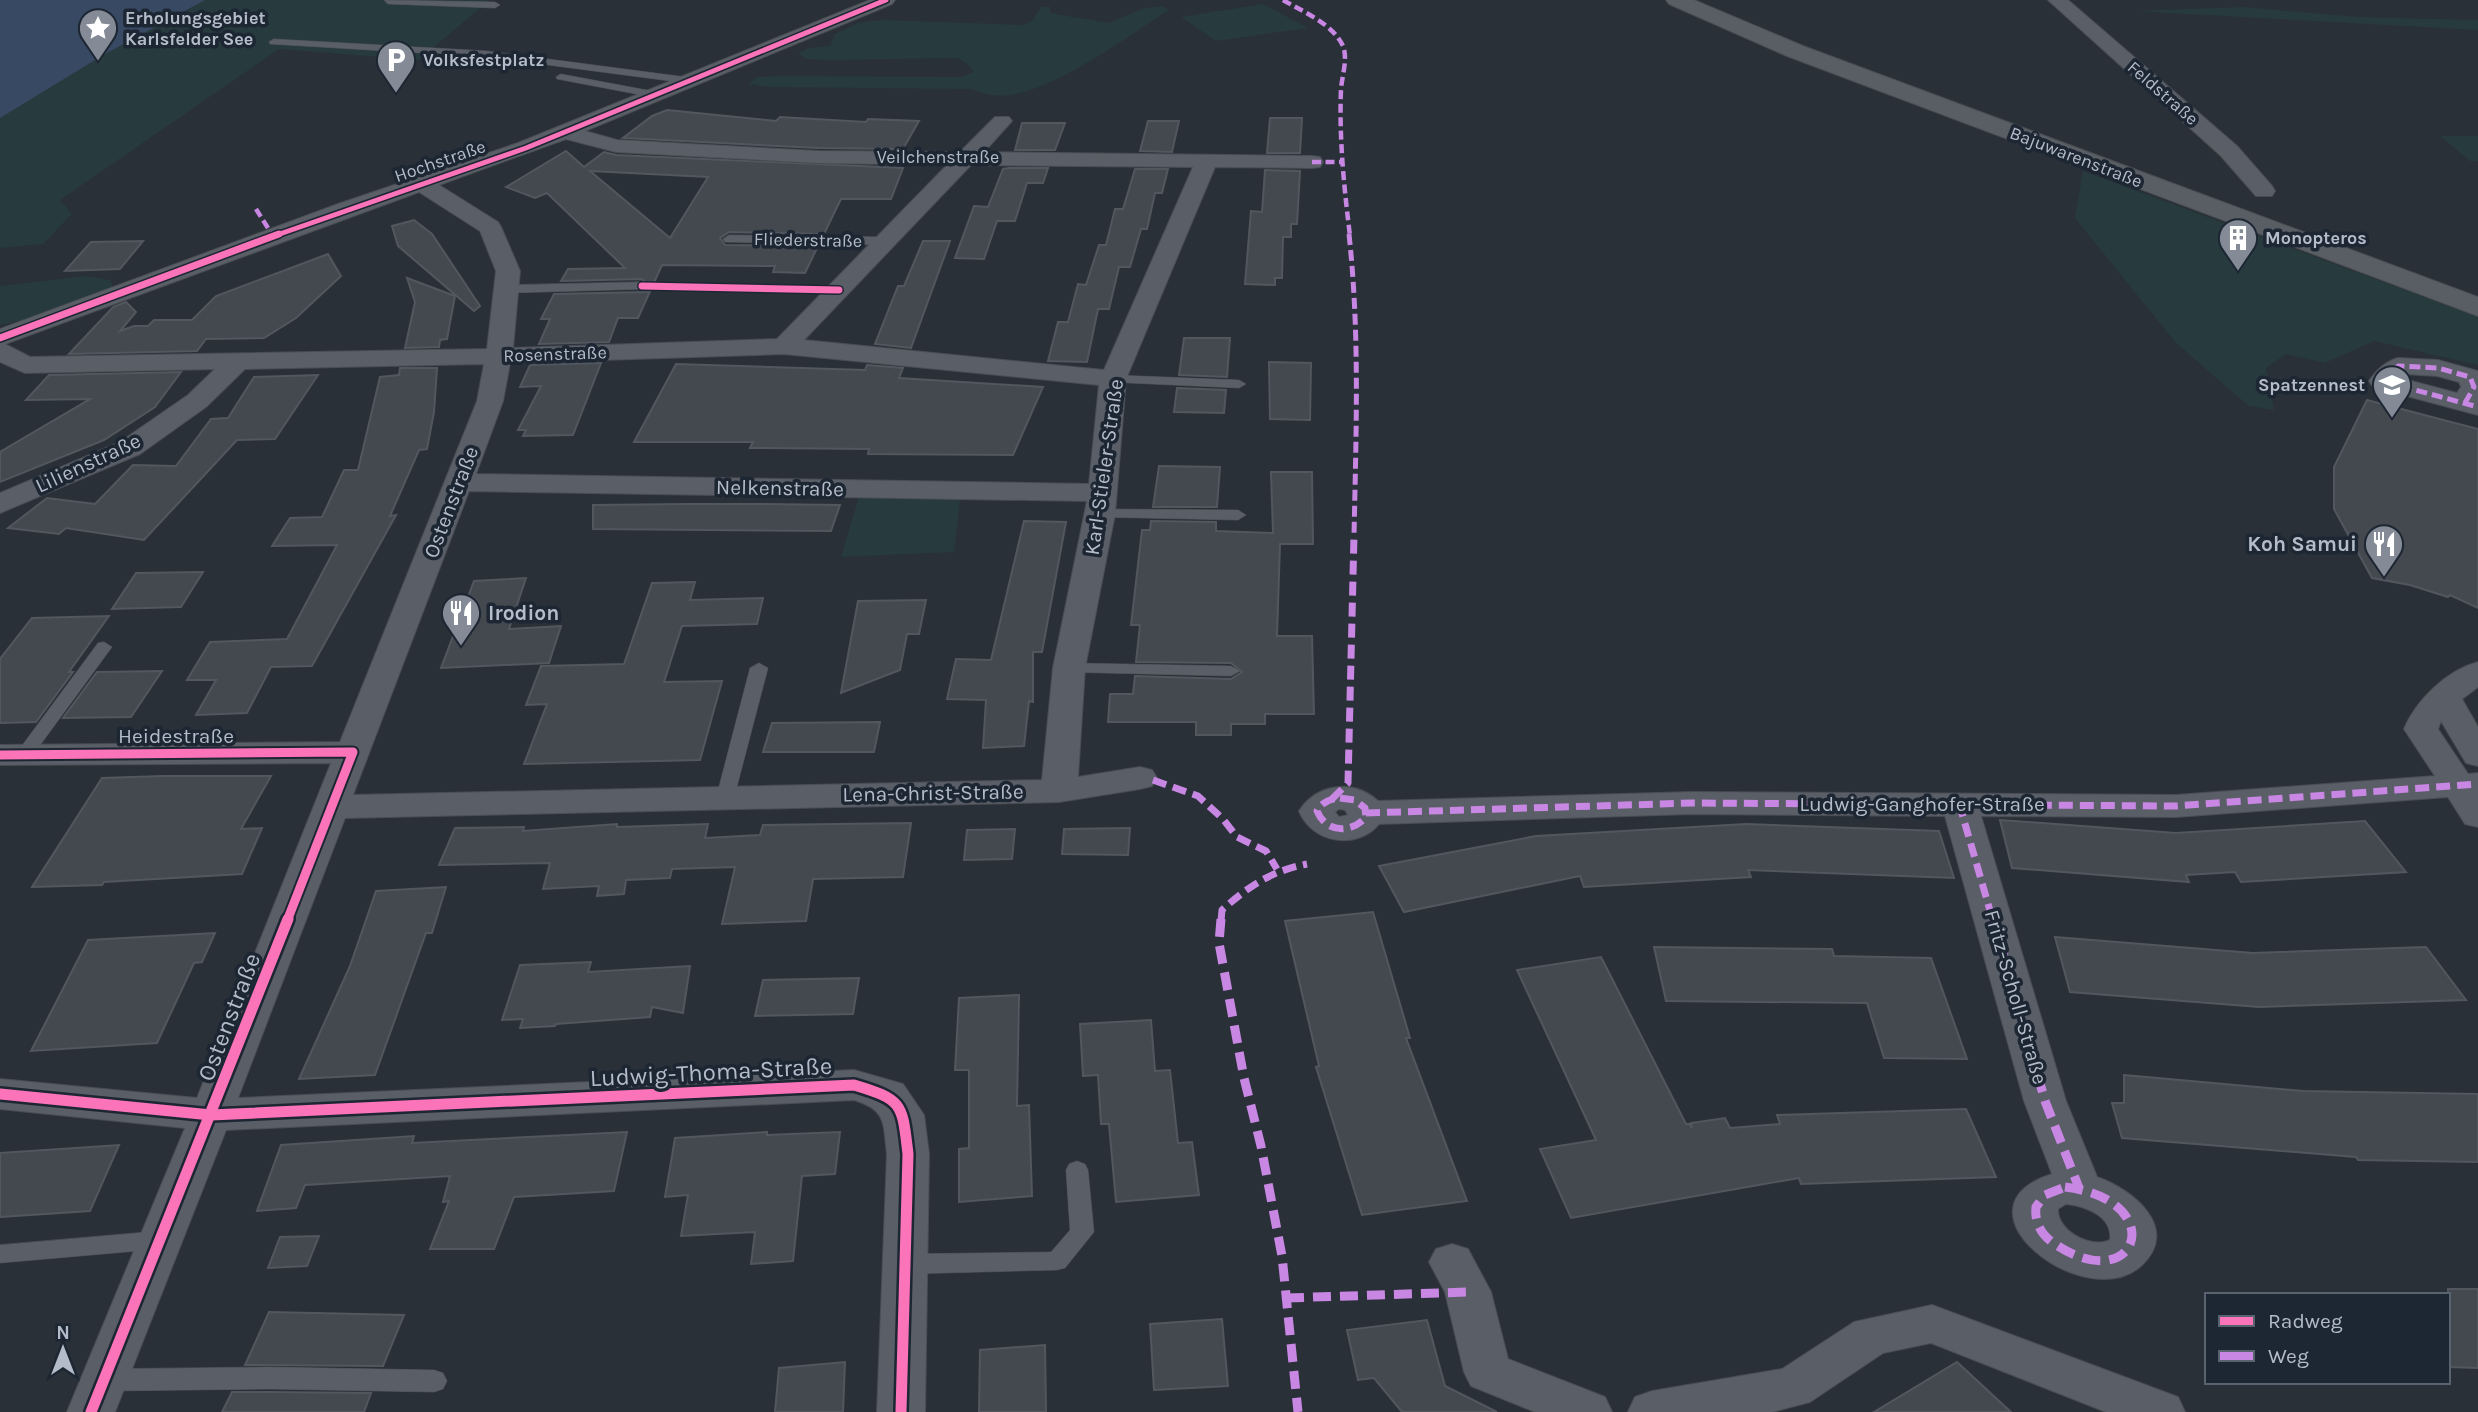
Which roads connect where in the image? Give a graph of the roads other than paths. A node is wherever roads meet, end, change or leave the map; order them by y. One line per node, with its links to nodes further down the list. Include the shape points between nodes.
1 (886, 0): 8 (street, Hochstraße)
2 (1676, 0): 21 (main road, Bajuwarenstraße, via 1795,51)
3 (2057, 0): 16 (street, Feldstraße, via 2229,151)
4 (388, 1): 5 (lane)
5 (495, 5)
6 (274, 42): 8 (lane, via 486,54)
7 (561, 77): 9 (lane)
8 (693, 81): 9 (street, Hochstraße)
9 (657, 95): 11 (street, Hochstraße)
10 (1002, 121): 12 (street, Fliederstraße)
11 (565, 132): 12 (street, Veilchenstraße, via 616,146 818,157); 15 (street, Hochstraße)
12 (968, 157): 13 (street, Veilchenstraße); 18 (street, Fliederstraße)
13 (1207, 160): 14 (street, Veilchenstraße); 27 (street, Karl-Stieler-Straße)
14 (1312, 162)
15 (422, 184): 20 (street, Ostenstraße, via 490,227 508,271); 22 (street, Hochstraße)
16 (2264, 191)
17 (729, 239): 18 (lane, Fliederstraße)
18 (887, 241): 23 (street, Fliederstraße)
19 (642, 286): 20 (lane)
20 (506, 289): 25 (street, Ostenstraße)
21 (2478, 307)
22 (0, 338)
23 (784, 346): 25 (street, Rosenstraße); 27 (street, Rosenstraße)
24 (0, 351): 26 (street, Rosenstraße, via 26,365)
25 (499, 356): 26 (street, Rosenstraße); 29 (street, Ostenstraße, via 490,401)
26 (237, 362): 30 (street, Lilienstraße, via 197,401 130,448)
27 (1113, 379): 28 (lane); 31 (street, Karl-Stieler-Straße)
28 (1239, 384)
29 (459, 482): 31 (street, Nelkenstraße); 39 (street, Ostenstraße)
30 (0, 504)
31 (1101, 504): 32 (lane); 35 (street, Karl-Stieler-Straße)
32 (1238, 515)
33 (104, 647): 40 (lane)
34 (758, 668): 45 (lane)
35 (1069, 668): 36 (lane); 44 (street, Karl-Stieler-Straße)
36 (1231, 671)
37 (2478, 673): 38 (street)
38 (2444, 697): 41 (street); 43 (street, via 2426,715 2421,729)
39 (353, 752): 40 (street, Heidestraße); 47 (street, Ostenstraße)
40 (12, 755)
41 (2478, 756)
42 (1140, 778): 44 (street, Lena-Christ-Straße)
43 (2467, 785): 46 (street, Ludwig-Ganghofer-Straße, via 2176,806); 49 (street)
44 (1059, 791): 45 (street, Lena-Christ-Straße)
45 (725, 798): 47 (street, Lena-Christ-Straße)
46 (1959, 803): 48 (street, Ludwig-Ganghofer-Straße, via 1692,803); 53 (street, Fritz-Scholl-Straße, via 2045,1101)
47 (332, 807): 51 (street, Ostenstraße)
48 (1366, 813)
49 (2478, 816)
50 (0, 1094): 51 (street, Ludwig-Thoma-Straße)
51 (211, 1115): 54 (street, Ostenstraße); 57 (street, Ludwig-Thoma-Straße, via 854,1085 888,1095 903,1115 908,1154)
52 (1077, 1170): 57 (lane, via 1082,1232 1057,1261)
53 (2079, 1188)
54 (161, 1240): 55 (lane); 59 (street, Ostenstraße)
55 (0, 1254)
56 (1452, 1262): 61 (street, via 1468,1292 1488,1371)
57 (905, 1264): 60 (street, Ludwig-Thoma-Straße)
58 (434, 1381): 59 (lane, via 268,1378)
59 (97, 1396)
60 (901, 1412)
61 (1588, 1412)
62 (1652, 1412): 63 (street, via 1793,1388 1871,1336 1932,1324)
63 (2161, 1412)

